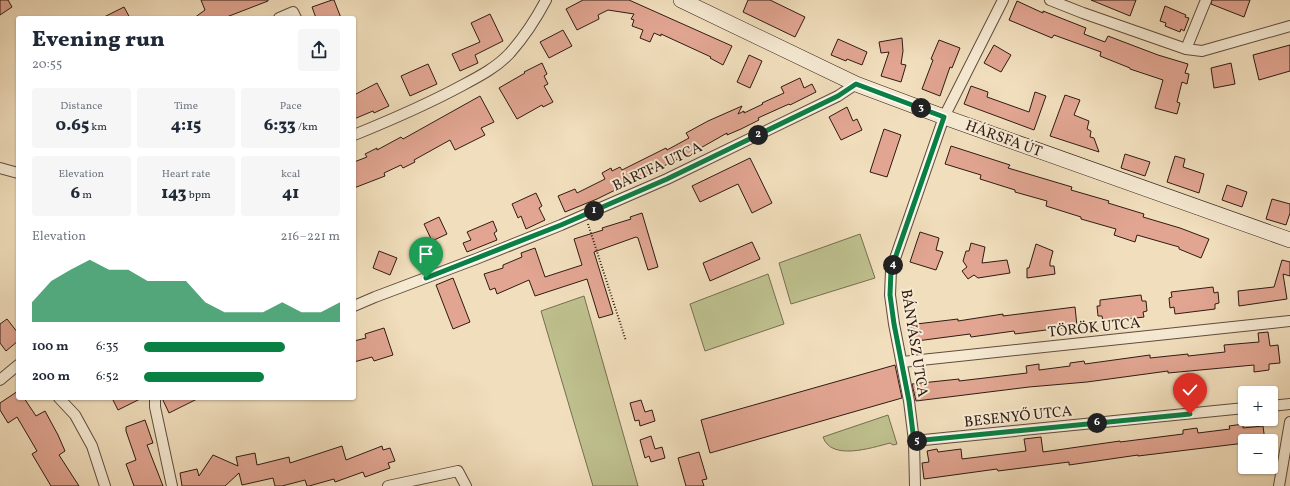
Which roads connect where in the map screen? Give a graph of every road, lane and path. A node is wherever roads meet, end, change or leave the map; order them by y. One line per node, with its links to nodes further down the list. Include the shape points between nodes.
1 (546, 0): 12 (street, via 532,27 510,54 487,72 444,96)
2 (681, 0): 10 (street, HÁRSFA ÚT)
3 (1003, 0): 11 (street, BÁNYÁSZ UTCA)
4 (1050, 0): 9 (street)
5 (1206, 0): 9 (street)
6 (284, 16): 7 (street, via 293,12)
7 (295, 16)
8 (1290, 26): 9 (street, via 1202,51)
9 (1186, 49)
10 (856, 84): 11 (street, HÁRSFA ÚT); 15 (street, BÁRTFA UTCA, via 838,96 667,179)
11 (944, 117): 16 (street, HÁRSFA ÚT); 20 (street, BÁNYÁSZ UTCA, via 891,270 890,295)
12 (356, 134)
13 (0, 168): 14 (street)
14 (16, 172)
15 (585, 215): 17 (street, BÁRTFA UTCA); 19 (path)
16 (1290, 240)
17 (356, 305)
18 (1290, 321): 20 (street, TÖRÖK UTCA)
19 (626, 341)
20 (902, 362): 29 (street, BÁNYÁSZ UTCA)
21 (16, 366): 22 (street)
22 (0, 380)
23 (61, 400): 31 (street, via 75,415 92,446)
24 (155, 400): 32 (street)
25 (1290, 404): 26 (street)
26 (1278, 405)
27 (1238, 409): 29 (street, BESENYŐ UTCA)
28 (1290, 422): 36 (street)
29 (914, 441): 35 (street, BÁNYÁSZ UTCA)
30 (425, 482): 33 (street); 34 (street, via 458,471)
31 (105, 486)
32 (172, 486)
33 (388, 486)
34 (466, 486)
35 (915, 486)
36 (1279, 486)

